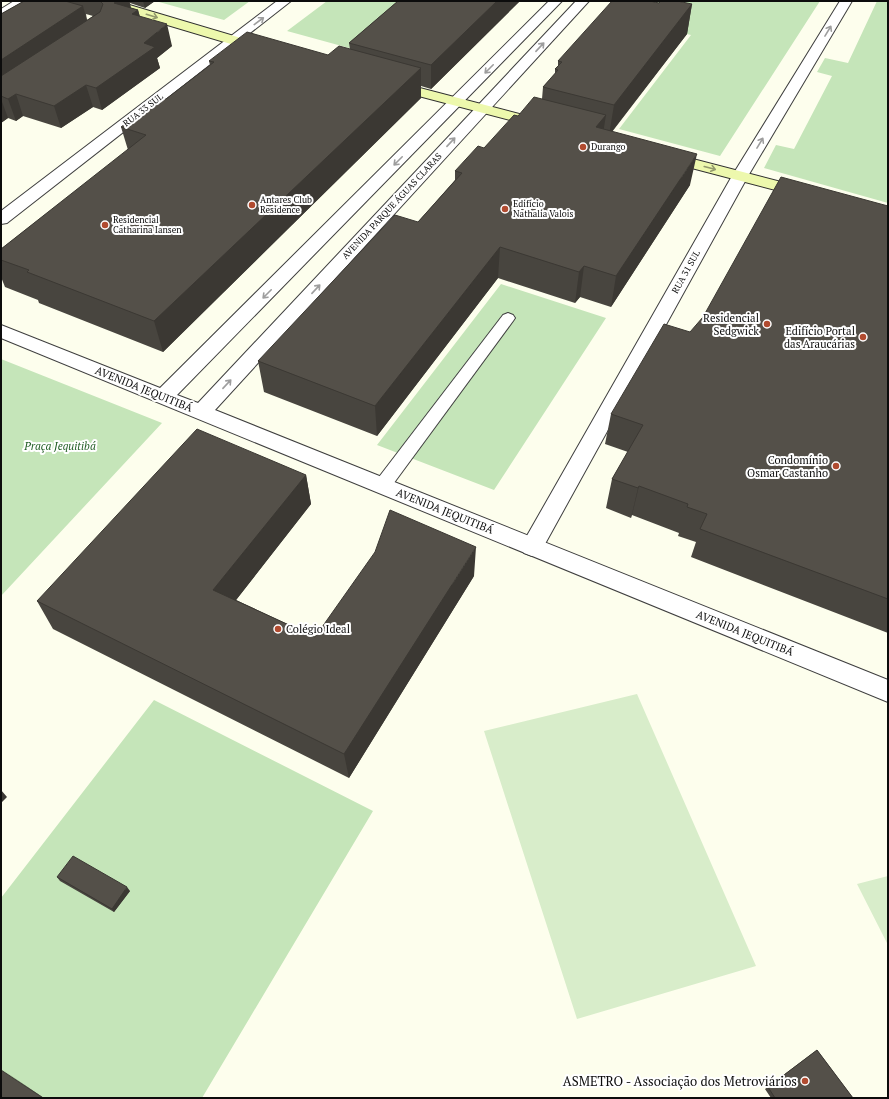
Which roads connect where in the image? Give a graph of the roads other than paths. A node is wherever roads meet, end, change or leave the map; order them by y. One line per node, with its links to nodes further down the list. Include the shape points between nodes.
1 (102, 1): 8 (main road, one-way to 8)
2 (285, 1): 8 (street, RUA 33 SUL, one-way to 2)
3 (556, 1): 11 (street, one-way to 11)
4 (583, 1): 12 (street, AVENIDA PARQUE ÁGUAS CLARAS, one-way to 4)
5 (846, 1): 15 (street, RUA 31 SUL, one-way to 5)
6 (26, 3): 7 (street)
7 (1, 14)
8 (232, 41): 9 (main road); 17 (street, RUA 33 SUL)
9 (279, 54)
10 (379, 81): 11 (main road)
11 (456, 102): 12 (main road); 18 (street, one-way to 18)
12 (481, 109): 13 (main road); 20 (street, AVENIDA PARQUE ÁGUAS CLARAS, one-way to 12)
13 (558, 129)
14 (649, 152): 15 (main road, one-way to 15)
15 (740, 176): 16 (main road); 25 (street, RUA 31 SUL)
16 (816, 196)
17 (1, 219)
18 (252, 308): 20 (street); 22 (street)
19 (508, 318): 24 (lane)
20 (286, 321): 23 (street, AVENIDA PARQUE ÁGUAS CLARAS, one-way to 20)
21 (1, 331): 22 (street, AVENIDA JEQUITIBÁ)
22 (164, 397): 23 (street, AVENIDA JEQUITIBÁ)
23 (200, 412): 24 (street, AVENIDA JEQUITIBÁ)
24 (382, 486): 25 (street, AVENIDA JEQUITIBÁ)
25 (532, 547): 26 (street, AVENIDA JEQUITIBÁ)
26 (888, 691)

